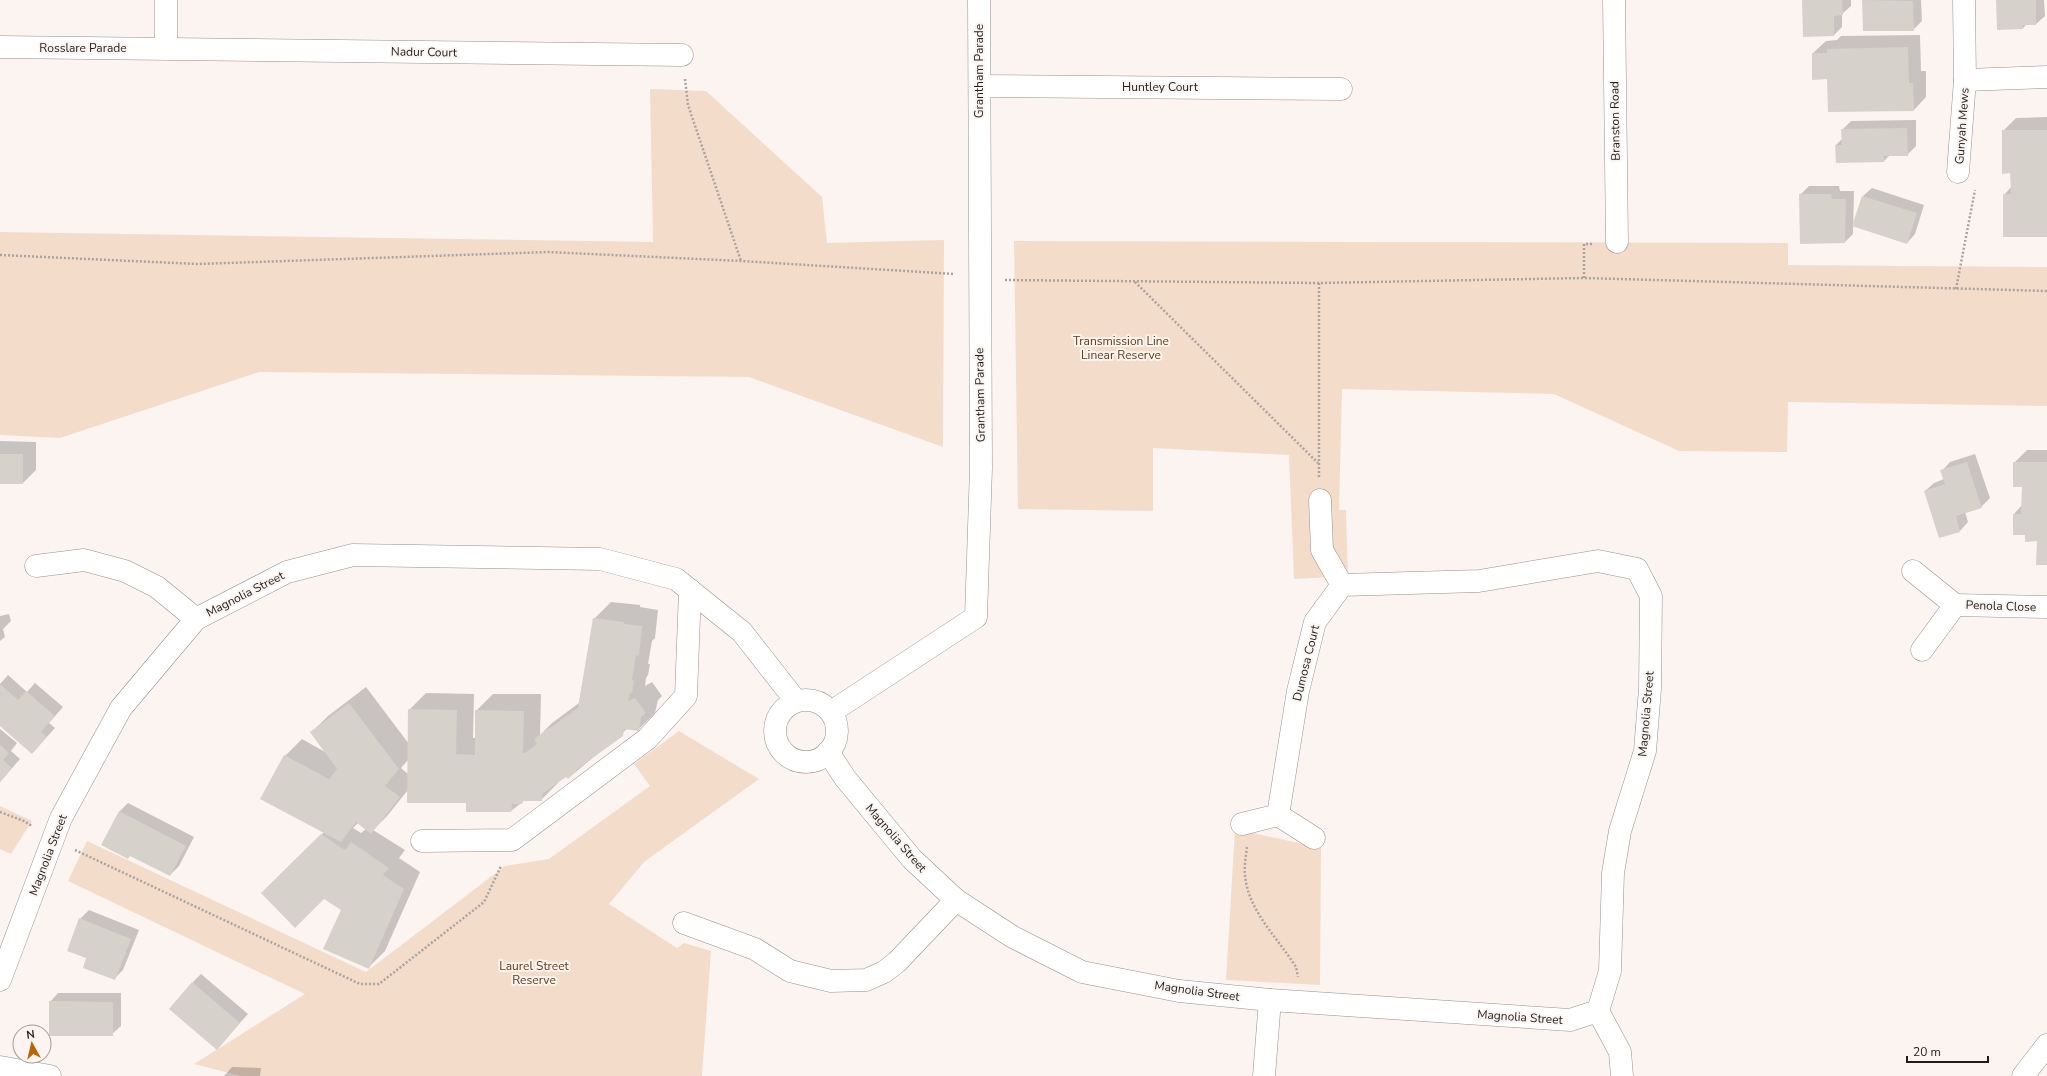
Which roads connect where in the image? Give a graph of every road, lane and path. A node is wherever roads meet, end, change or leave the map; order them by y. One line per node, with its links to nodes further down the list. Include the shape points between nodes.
1 (166, 0): 6 (street)
2 (978, 0): 10 (street, Grantham Parade)
3 (1614, 0): 13 (street, Branston Road)
4 (1964, 0): 9 (street, Gunyah Mews)
5 (0, 47): 6 (street, Rosslare Parade)
6 (166, 48): 7 (street, Nadur Court)
7 (682, 55): 15 (path, via 688,105)
8 (2047, 77): 9 (street, Gunyah Mews)
9 (1965, 80): 12 (street, Gunyah Mews)
10 (980, 86): 11 (street, Huntley Court); 33 (street, Grantham Parade, via 981,468 976,617)
11 (1341, 88)
12 (1958, 172): 20 (path, via 1976,191)
13 (1617, 242)
14 (0, 254): 15 (path, via 198,264 548,252)
15 (741, 261): 16 (path)
16 (959, 274)
17 (1002, 280): 18 (path)
18 (1135, 281): 19 (path); 22 (path)
19 (1319, 283): 20 (path, via 1584,278); 22 (path)
20 (1956, 289): 21 (path)
21 (2047, 291)
22 (1318, 464): 23 (path)
23 (1320, 500): 26 (street, via 1322,550)
24 (36, 566): 30 (street, via 84,560 125,571 157,587)
25 (1913, 571): 28 (street, Penola Close)
26 (1342, 585): 36 (street, Dumosa Court, via 1315,622 1298,690); 48 (street, Magnolia Street, via 1479,581 1598,561 1637,569 1651,596 1650,689 1645,751 1620,830 1613,873 1610,971)
27 (690, 590): 30 (street, Magnolia Street, via 676,579 600,559 353,555 287,572); 32 (street, Magnolia Street, via 742,632); 40 (street, via 686,696 647,739)
28 (1955, 605): 29 (street, Penola Close); 31 (street, Penola Close)
29 (2047, 607)
30 (196, 619): 39 (street, Magnolia Street, via 121,708 61,818)
31 (1922, 650)
32 (796, 701): 33 (street, via 807,699 818,702); 34 (street, via 783,709 777,718 774,728 780,749 788,757 804,762 820,759)
33 (831, 712): 34 (street, via 837,732 835,743)
34 (828, 752): 43 (street, Magnolia Street, via 845,778 912,859)
35 (0, 812): 39 (path, via 24,821)
36 (1278, 815): 37 (street); 38 (street)
37 (1242, 824)
38 (1314, 838)
39 (53, 840): 40 (path, via 360,984 379,984 484,902); 46 (street, Magnolia Street)
40 (512, 840): 41 (street)
41 (422, 841)
42 (1248, 846): 45 (path, via 1245,875 1250,896 1258,913 1296,967)
43 (956, 900): 44 (street, via 897,962 884,972 866,980 831,981 790,971 755,949); 47 (street, Magnolia Street, via 1013,937 1082,972 1179,991)
44 (684, 923)
45 (1298, 978)
46 (0, 980)
47 (1270, 1000): 48 (street, Magnolia Street, via 1570,1020); 52 (street)
48 (1598, 1012): 53 (street, via 1620,1052)
49 (2047, 1045): 54 (street)
50 (0, 1067): 51 (street)
51 (50, 1076)
52 (1264, 1076)
53 (1622, 1076)
54 (2023, 1076)

